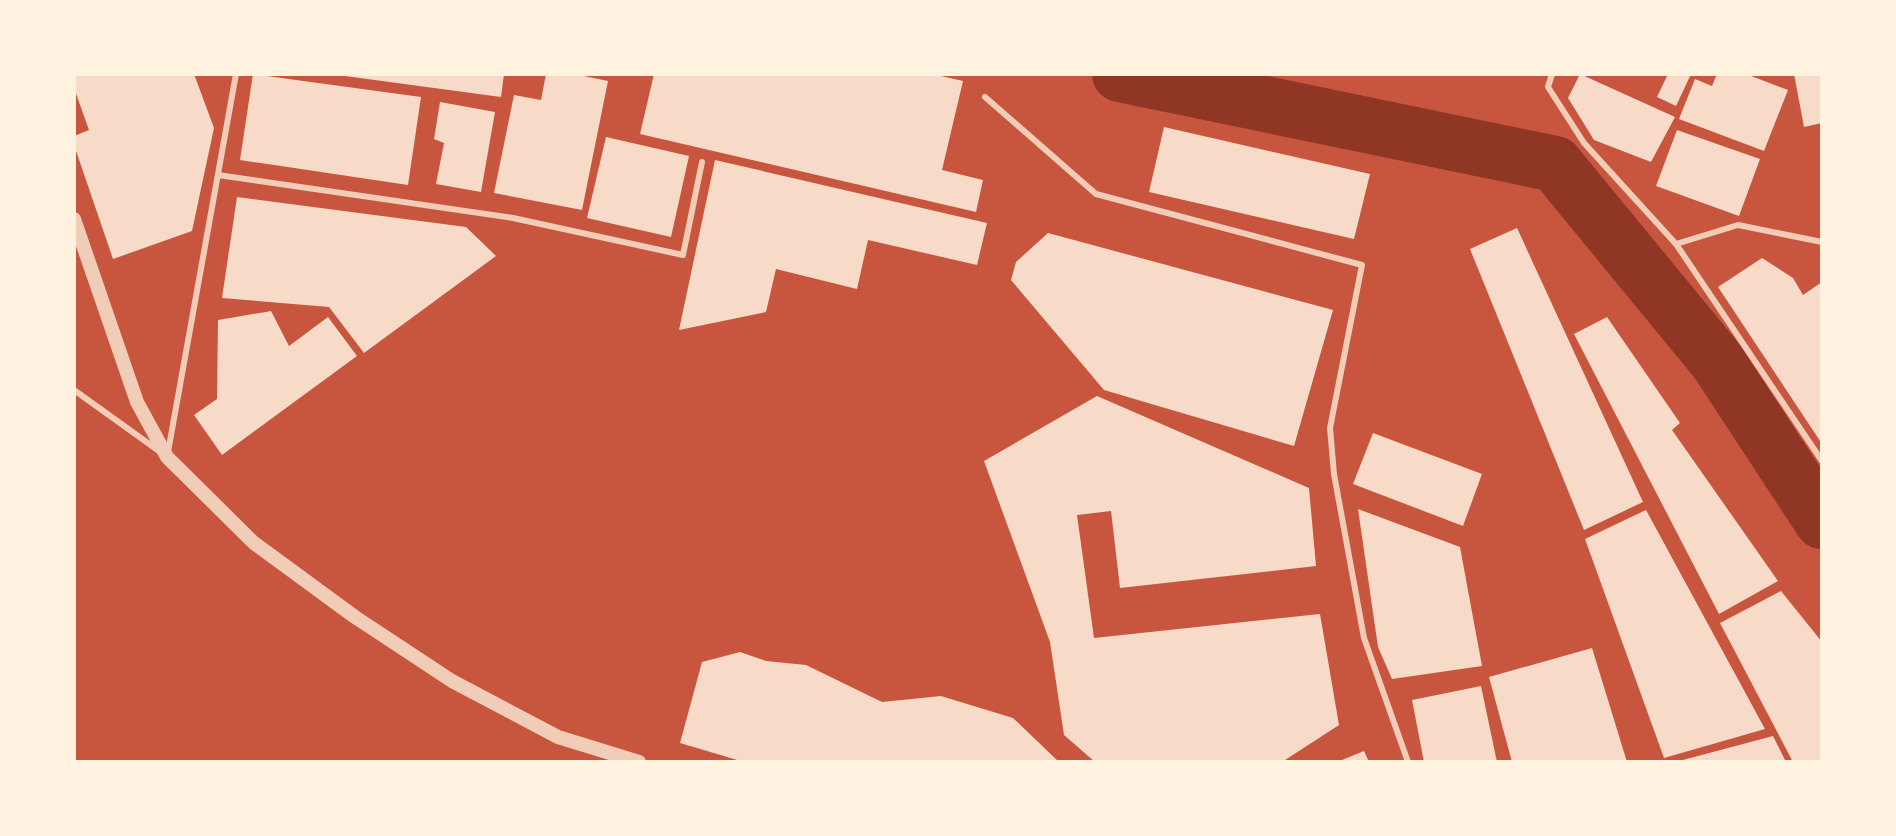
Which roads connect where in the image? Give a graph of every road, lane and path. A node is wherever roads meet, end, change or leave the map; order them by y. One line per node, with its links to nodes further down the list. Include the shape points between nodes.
1 (236, 74): 5 (lane)
2 (1552, 74): 8 (lane, via 1548,87 1584,143)
3 (985, 97): 13 (lane, via 1096,194 1362,265 1330,428 1334,474 1364,638)
4 (702, 162): 5 (lane, via 683,255 513,218)
5 (218, 175): 10 (lane)
6 (74, 219): 10 (street, via 137,402)
7 (1822, 242): 8 (lane, via 1738,225)
8 (1676, 244): 11 (lane)
9 (74, 390): 10 (lane)
10 (167, 457): 12 (street, via 254,543 452,681 558,737)
11 (1822, 461)
12 (639, 762)
13 (1408, 762)

